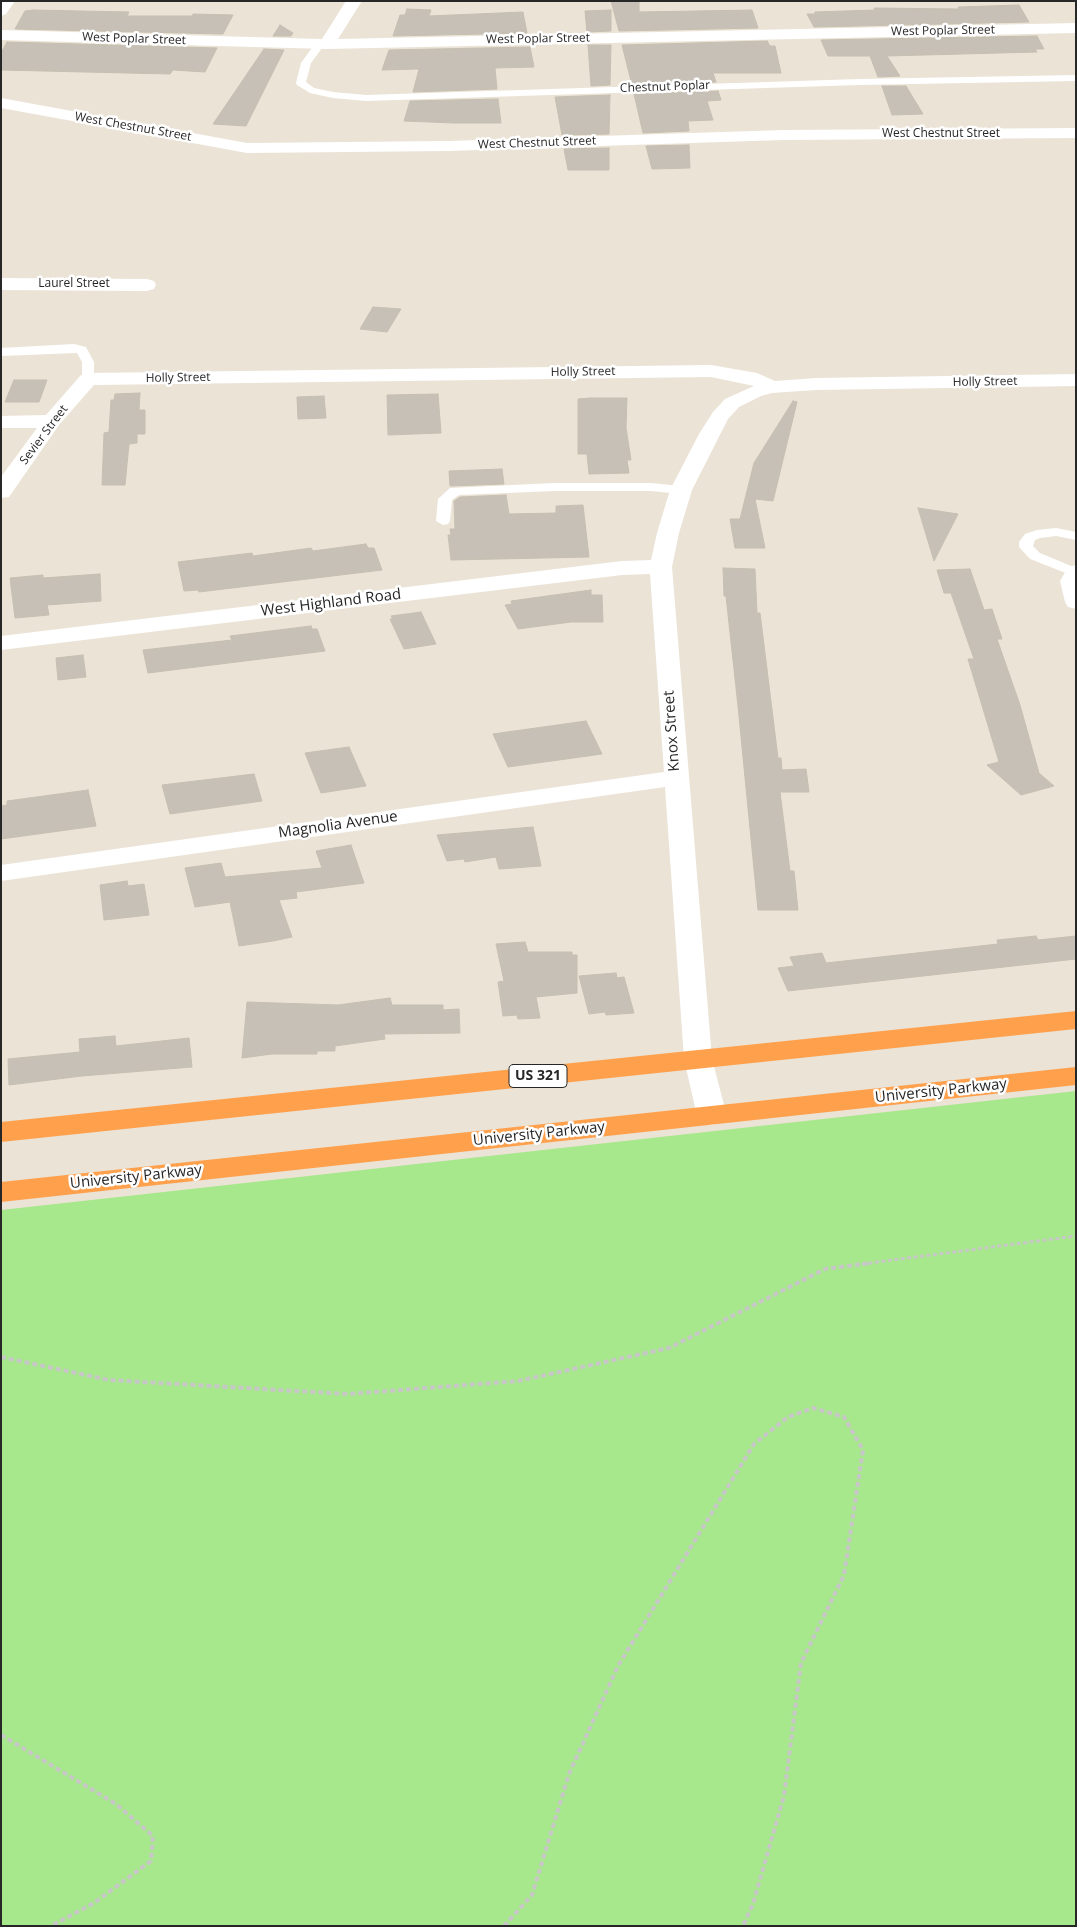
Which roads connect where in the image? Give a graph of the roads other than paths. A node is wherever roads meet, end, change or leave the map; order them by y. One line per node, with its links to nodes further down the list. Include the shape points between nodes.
1 (7, 1): 3 (street)
2 (354, 1): 6 (street)
3 (1, 11)
4 (1076, 28): 6 (street, West Poplar Street)
5 (1, 35): 6 (street, West Poplar Street)
6 (323, 44): 7 (lane, Chestnut Poplar, via 306,62 301,83 310,90 366,98 840,82)
7 (1076, 78)
8 (1, 103): 9 (street, West Chestnut Street, via 247,148 448,146 783,135)
9 (1076, 133)
10 (1, 284): 11 (street, Laurel Street)
11 (147, 285)
12 (1, 352): 13 (lane, via 82,350 88,362)
13 (88, 379): 15 (street, Holly Street, via 701,371 757,379); 17 (street, Sevier Street)
14 (1076, 380): 15 (street, Holly Street)
15 (771, 387): 18 (street, Knox Street, via 732,403 720,416)
16 (1, 422): 17 (street)
17 (52, 422): 19 (street, Sevier Street)
18 (681, 490): 20 (lane, via 554,487 455,491 445,499); 22 (street, Knox Street)
19 (1, 492)
20 (443, 521)
21 (1076, 536): 23 (lane, via 1056,532 1037,534 1026,542 1026,547 1035,556)
22 (661, 567): 25 (street, West Highland Road, via 622,568); 26 (street, Knox Street)
23 (1075, 573): 24 (street, via 1071,581)
24 (1076, 602)
25 (1, 642)
26 (675, 778): 27 (street, Magnolia Avenue); 29 (street, Knox Street)
27 (1, 873)
28 (1076, 1020): 29 (highway, US 321)
29 (698, 1059): 31 (street, Knox Street); 32 (highway, US 321)
30 (1076, 1076): 31 (highway, University Parkway)
31 (712, 1116): 33 (highway, University Parkway)
32 (1, 1132)
33 (1, 1192)

